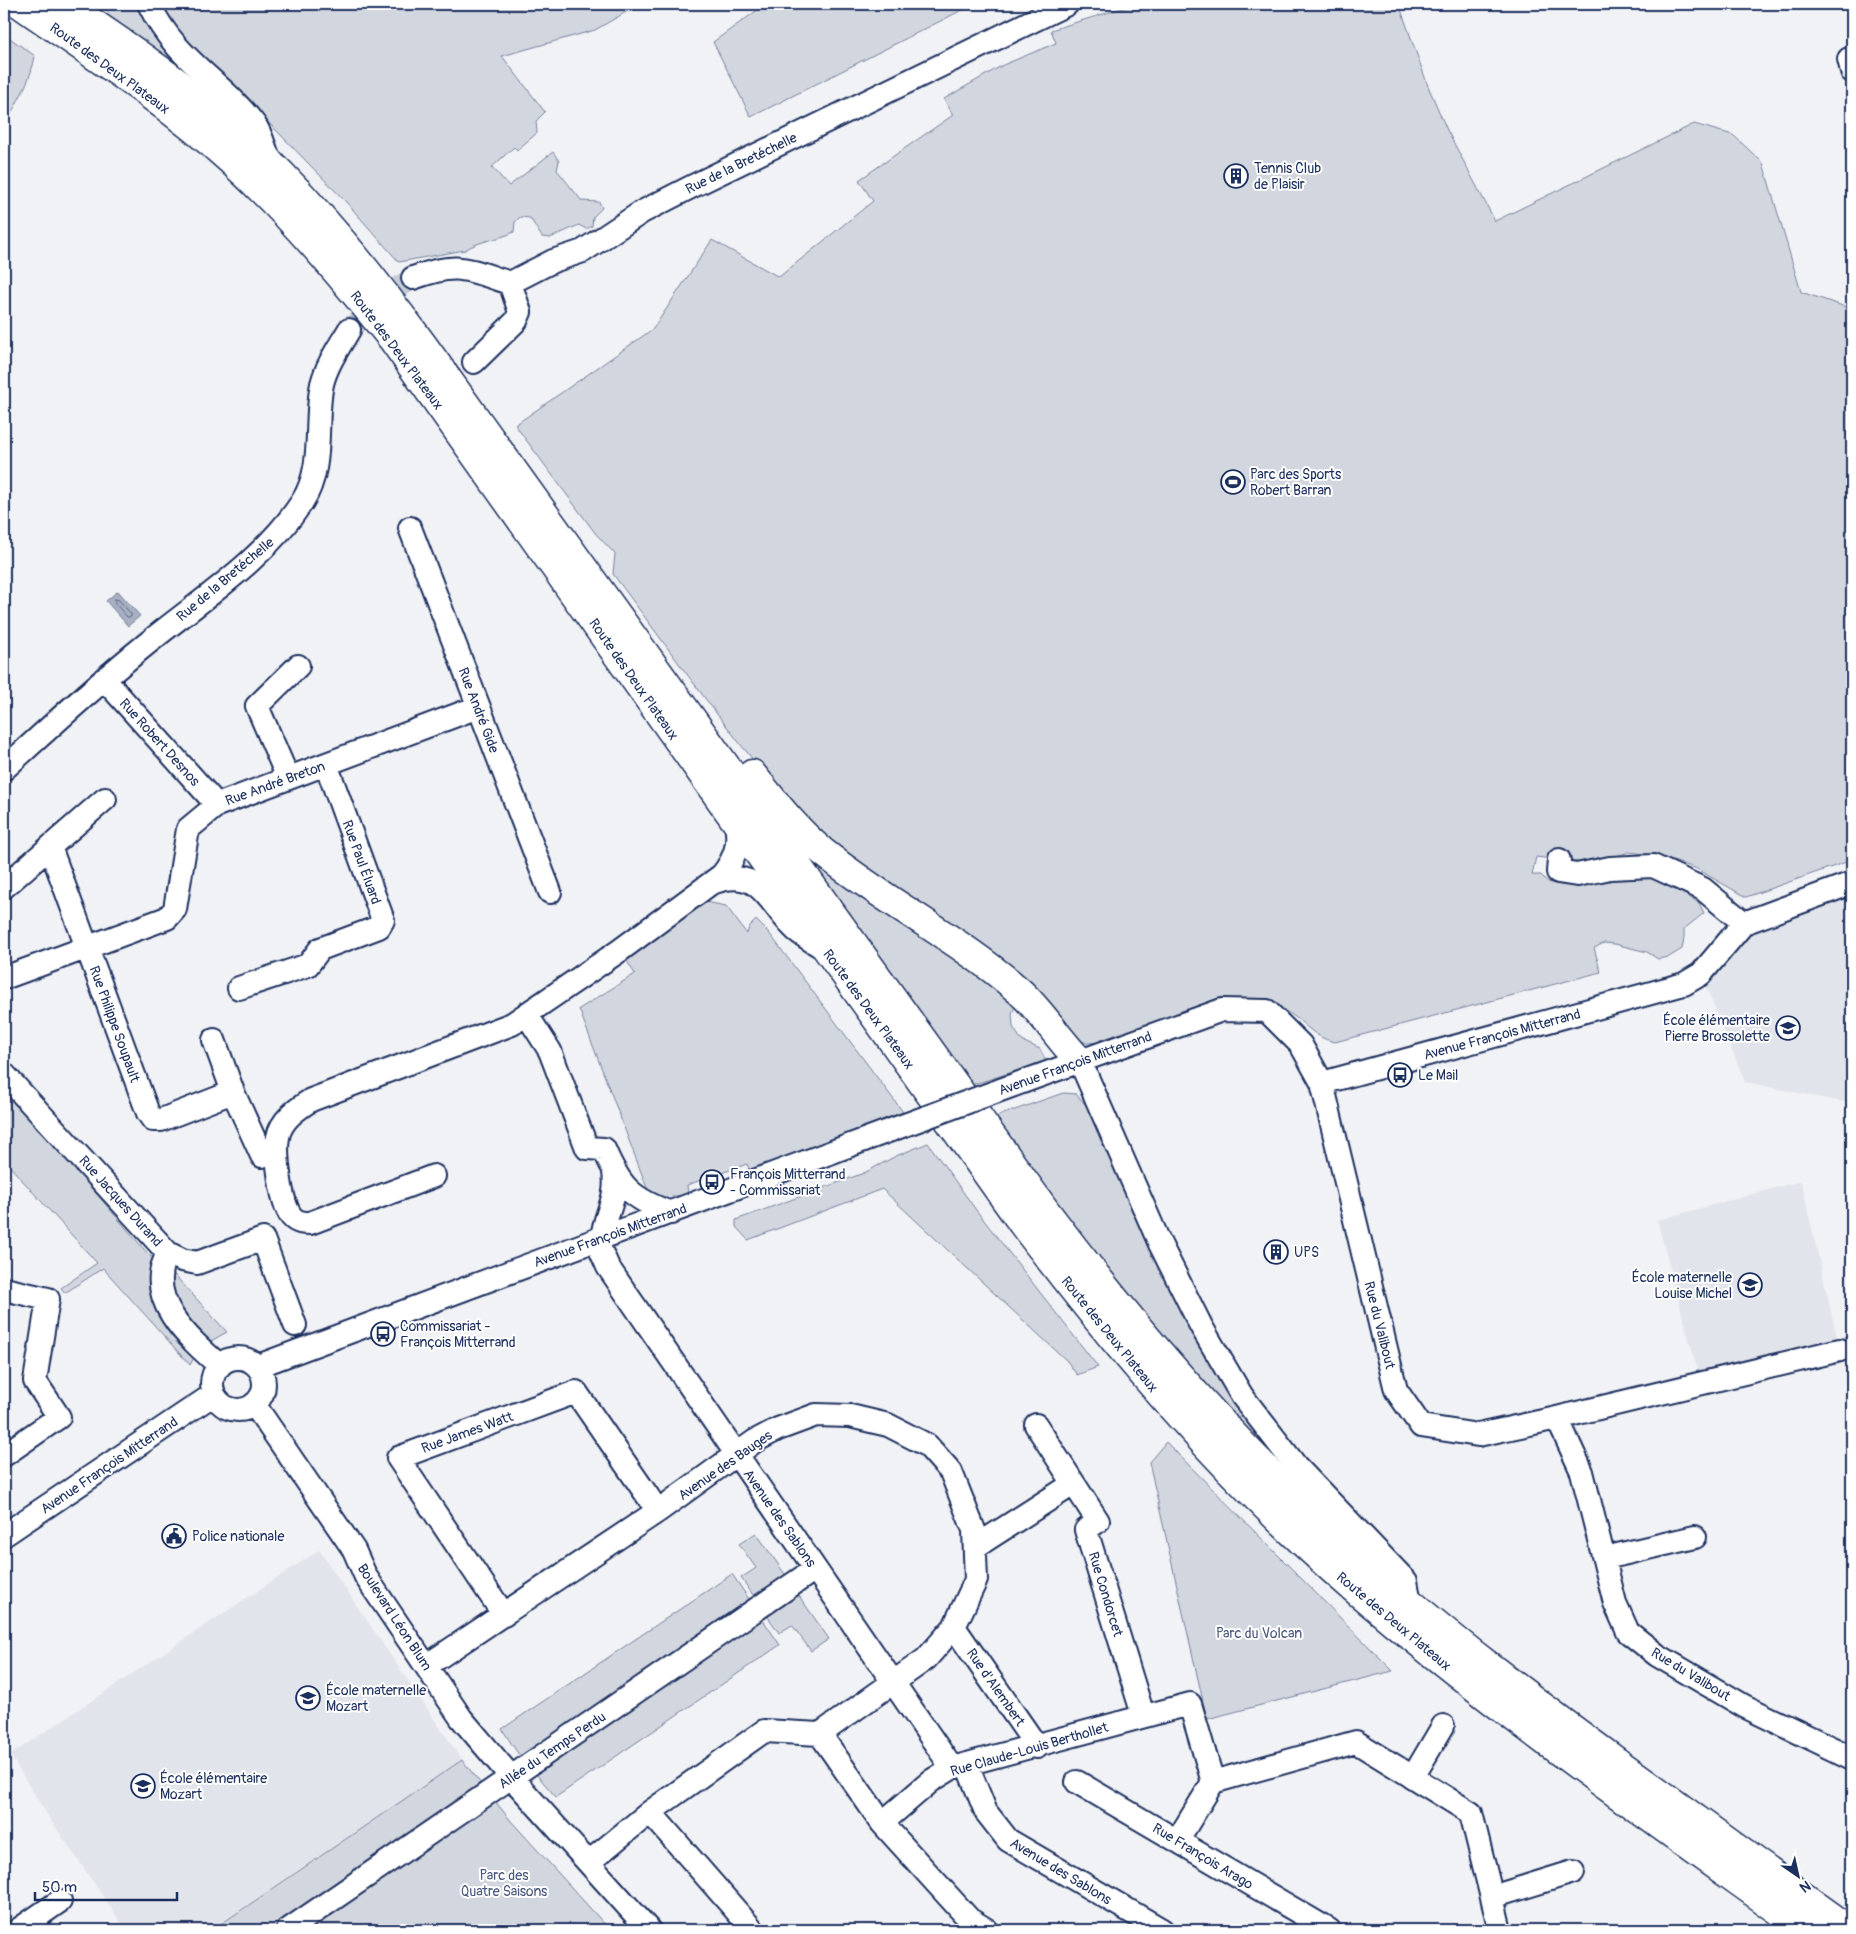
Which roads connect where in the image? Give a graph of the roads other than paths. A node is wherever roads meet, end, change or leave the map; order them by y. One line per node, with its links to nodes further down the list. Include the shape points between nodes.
1 (20, 4): 22 (main road, Route des Deux Plateaux, via 194,128 261,189 328,260 393,340)
2 (65, 4): 7 (main road, Route des Deux Plateaux, via 207,106)
3 (149, 4): 7 (street, via 175,46 256,126)
4 (1067, 4): 9 (street, Rue de la Bretéchelle, via 691,187 642,212 583,251 553,261)
5 (1852, 58): 6 (street, via 1849,59)
6 (1852, 71)
7 (270, 162): 16 (main road, Route des Deux Plateaux, via 330,225 393,305)
8 (413, 278): 9 (street, via 436,270 460,267)
9 (510, 283): 11 (street, via 520,312 516,321)
10 (349, 330): 14 (street, Rue de la Bretéchelle, via 333,356 323,383 316,461 303,500 280,532 253,558)
11 (474, 362)
12 (410, 528): 15 (street, Rue André Gide)
13 (298, 666): 19 (street, via 257,706)
14 (104, 678): 18 (street, Rue de la Bretéchelle); 21 (street, Rue Robert Desnos)
15 (478, 707): 17 (street, Rue André Breton); 28 (street, Rue André Gide)
16 (716, 751): 36 (main road, via 742,761 795,825 822,851 1018,990); 66 (main road, Route des Deux Plateaux, via 1089,1269 1212,1413 1290,1493)
17 (326, 764): 19 (street, Rue André Breton); 33 (street, Rue Paul Éluard, via 383,920 379,927 320,949 308,965)
18 (4, 768)
19 (288, 778): 21 (street, Rue André Breton)
20 (105, 799): 23 (street)
21 (217, 805): 30 (street, Rue André Breton, via 188,829 175,909 167,918)
22 (735, 821): 25 (street, via 736,852 727,868); 31 (main road, Route des Deux Plateaux)
23 (50, 847): 27 (street); 30 (street, Rue Philippe Soupault)
24 (1559, 860): 29 (street, via 1558,872 1576,875 1610,868 1653,866 1703,889)
25 (712, 883): 31 (street, via 731,878 743,878 754,883 798,931); 34 (street)
26 (1852, 883): 29 (street)
27 (4, 887)
28 (550, 892)
29 (1744, 922): 38 (street, Avenue François Mitterrand, via 1701,974 1684,984)
30 (86, 947): 32 (street, Rue André Breton); 39 (street, Rue Philippe Soupault, via 153,1120 161,1120)
31 (828, 952): 96 (main road, Route des Deux Plateaux, via 1078,1297 1189,1427 1263,1504 1350,1584 1467,1683)
32 (4, 978)
33 (239, 988)
34 (527, 1015): 41 (street, via 550,1051 588,1148 604,1149); 44 (street, via 490,1034 311,1100 296,1110 278,1137 280,1178)
35 (214, 1040): 39 (street)
36 (1080, 1061): 38 (street, Avenue François Mitterrand, via 1222,1010 1267,1011 1301,1045); 43 (street, Avenue François Mitterrand, bridge); 66 (street, Route des Deux Plateaux, via 1160,1244 1200,1326 1242,1396 1296,1466 1406,1581)
37 (4, 1074): 47 (street, Rue Jacques Durand)
38 (1322, 1083): 55 (street, Rue du Valibout, via 1396,1390 1421,1426 1478,1435)
39 (233, 1092): 40 (street)
40 (262, 1156)
41 (614, 1172): 43 (street, via 645,1204); 46 (street, via 615,1196)
42 (434, 1176): 44 (street, via 310,1223 299,1222)
43 (671, 1213): 46 (street, Avenue François Mitterrand)
44 (292, 1217): 45 (street, Rue Jacques Durand)
45 (263, 1239): 47 (street, Rue Jacques Durand, via 197,1262 182,1260); 49 (street)
46 (599, 1239): 52 (street, Avenue François Mitterrand); 58 (street, Avenue des Sablons, via 608,1267)
47 (168, 1253): 51 (street, via 160,1266 162,1297 170,1313)
48 (4, 1289): 57 (street, via 48,1299 35,1381 59,1417)
49 (295, 1325)
50 (1840, 1350): 55 (street, Rue du Valibout)
51 (220, 1366): 52 (street, via 236,1357); 53 (street, via 213,1378)
52 (258, 1366): 54 (street, via 265,1382 264,1390)
53 (214, 1394): 54 (street, via 224,1406 232,1409 248,1408); 61 (street, Avenue François Mitterrand)
54 (254, 1404): 69 (street, Boulevard Léon Blum, via 354,1550 366,1577)
55 (1556, 1418): 64 (street, Rue du Valibout, via 1582,1472)
56 (1036, 1425): 59 (street, Rue Condorcet)
57 (4, 1455)
58 (736, 1455): 60 (street, Avenue des Bauges); 63 (street, Avenue des Bauges, via 778,1429 816,1415 850,1416 888,1425 927,1445 951,1472 974,1530); 65 (street, Avenue des Sablons)
59 (1073, 1484): 63 (street); 71 (street, Rue Condorcet, via 1098,1522 1086,1530)
60 (658, 1512): 67 (street, Avenue des Bauges); 67 (street, Rue James Watt, via 576,1392 398,1458)
61 (4, 1535)
62 (1695, 1537): 64 (street)
63 (975, 1547): 68 (street, Avenue des Bauges, via 976,1580)
64 (1605, 1558): 75 (street, Rue du Valibout, via 1615,1603 1628,1632 1656,1655 1744,1706)
65 (815, 1569): 70 (street, Avenue des Sablons); 77 (street, Allée du Temps Perdu)
66 (1410, 1603): 97 (main road, Route des Deux Plateaux, via 1495,1672)
67 (504, 1615): 69 (street, Avenue des Bauges)
68 (954, 1626): 70 (street, Avenue des Bauges, via 926,1659); 74 (street, Rue d'Alembert)
69 (426, 1666): 77 (street, Boulevard Léon Blum, via 462,1718)
70 (892, 1683): 73 (street, Avenue des Bauges); 76 (street, Avenue des Sablons)
71 (1143, 1715): 74 (street, Rue Claude-Louis Berthollet); 80 (street, Rue Claude-Louis Berthollet, via 1190,1704)
72 (1443, 1726): 78 (street)
73 (820, 1734): 81 (street, via 764,1731); 82 (street)
74 (1037, 1747): 76 (street, Rue Claude-Louis Berthollet)
75 (1852, 1758)
76 (960, 1767): 82 (street, Rue Claude-Louis Berthollet, via 931,1781); 93 (street, Avenue des Sablons, via 986,1812 1008,1840)
77 (512, 1778): 84 (street, Boulevard Léon Blum); 89 (street, Allée du Temps Perdu)
78 (1413, 1778): 80 (street, via 1356,1742); 86 (street, via 1471,1813)
79 (1077, 1782): 83 (street, Rue François Arago)
80 (1213, 1782): 83 (street)
81 (650, 1812): 84 (street); 91 (street)
82 (882, 1823): 92 (street, via 969,1919)
83 (1176, 1840): 94 (street, Rue François Arago)
84 (588, 1862): 90 (street, Boulevard Léon Blum)
85 (1573, 1872): 86 (street)
86 (1492, 1897): 95 (street)
87 (60, 1901): 88 (street)
88 (18, 1930)
89 (288, 1930)
90 (648, 1930)
91 (753, 1930)
92 (987, 1930)
93 (1162, 1930)
94 (1328, 1930)
95 (1500, 1930)
96 (1806, 1930)
97 (1850, 1930)

